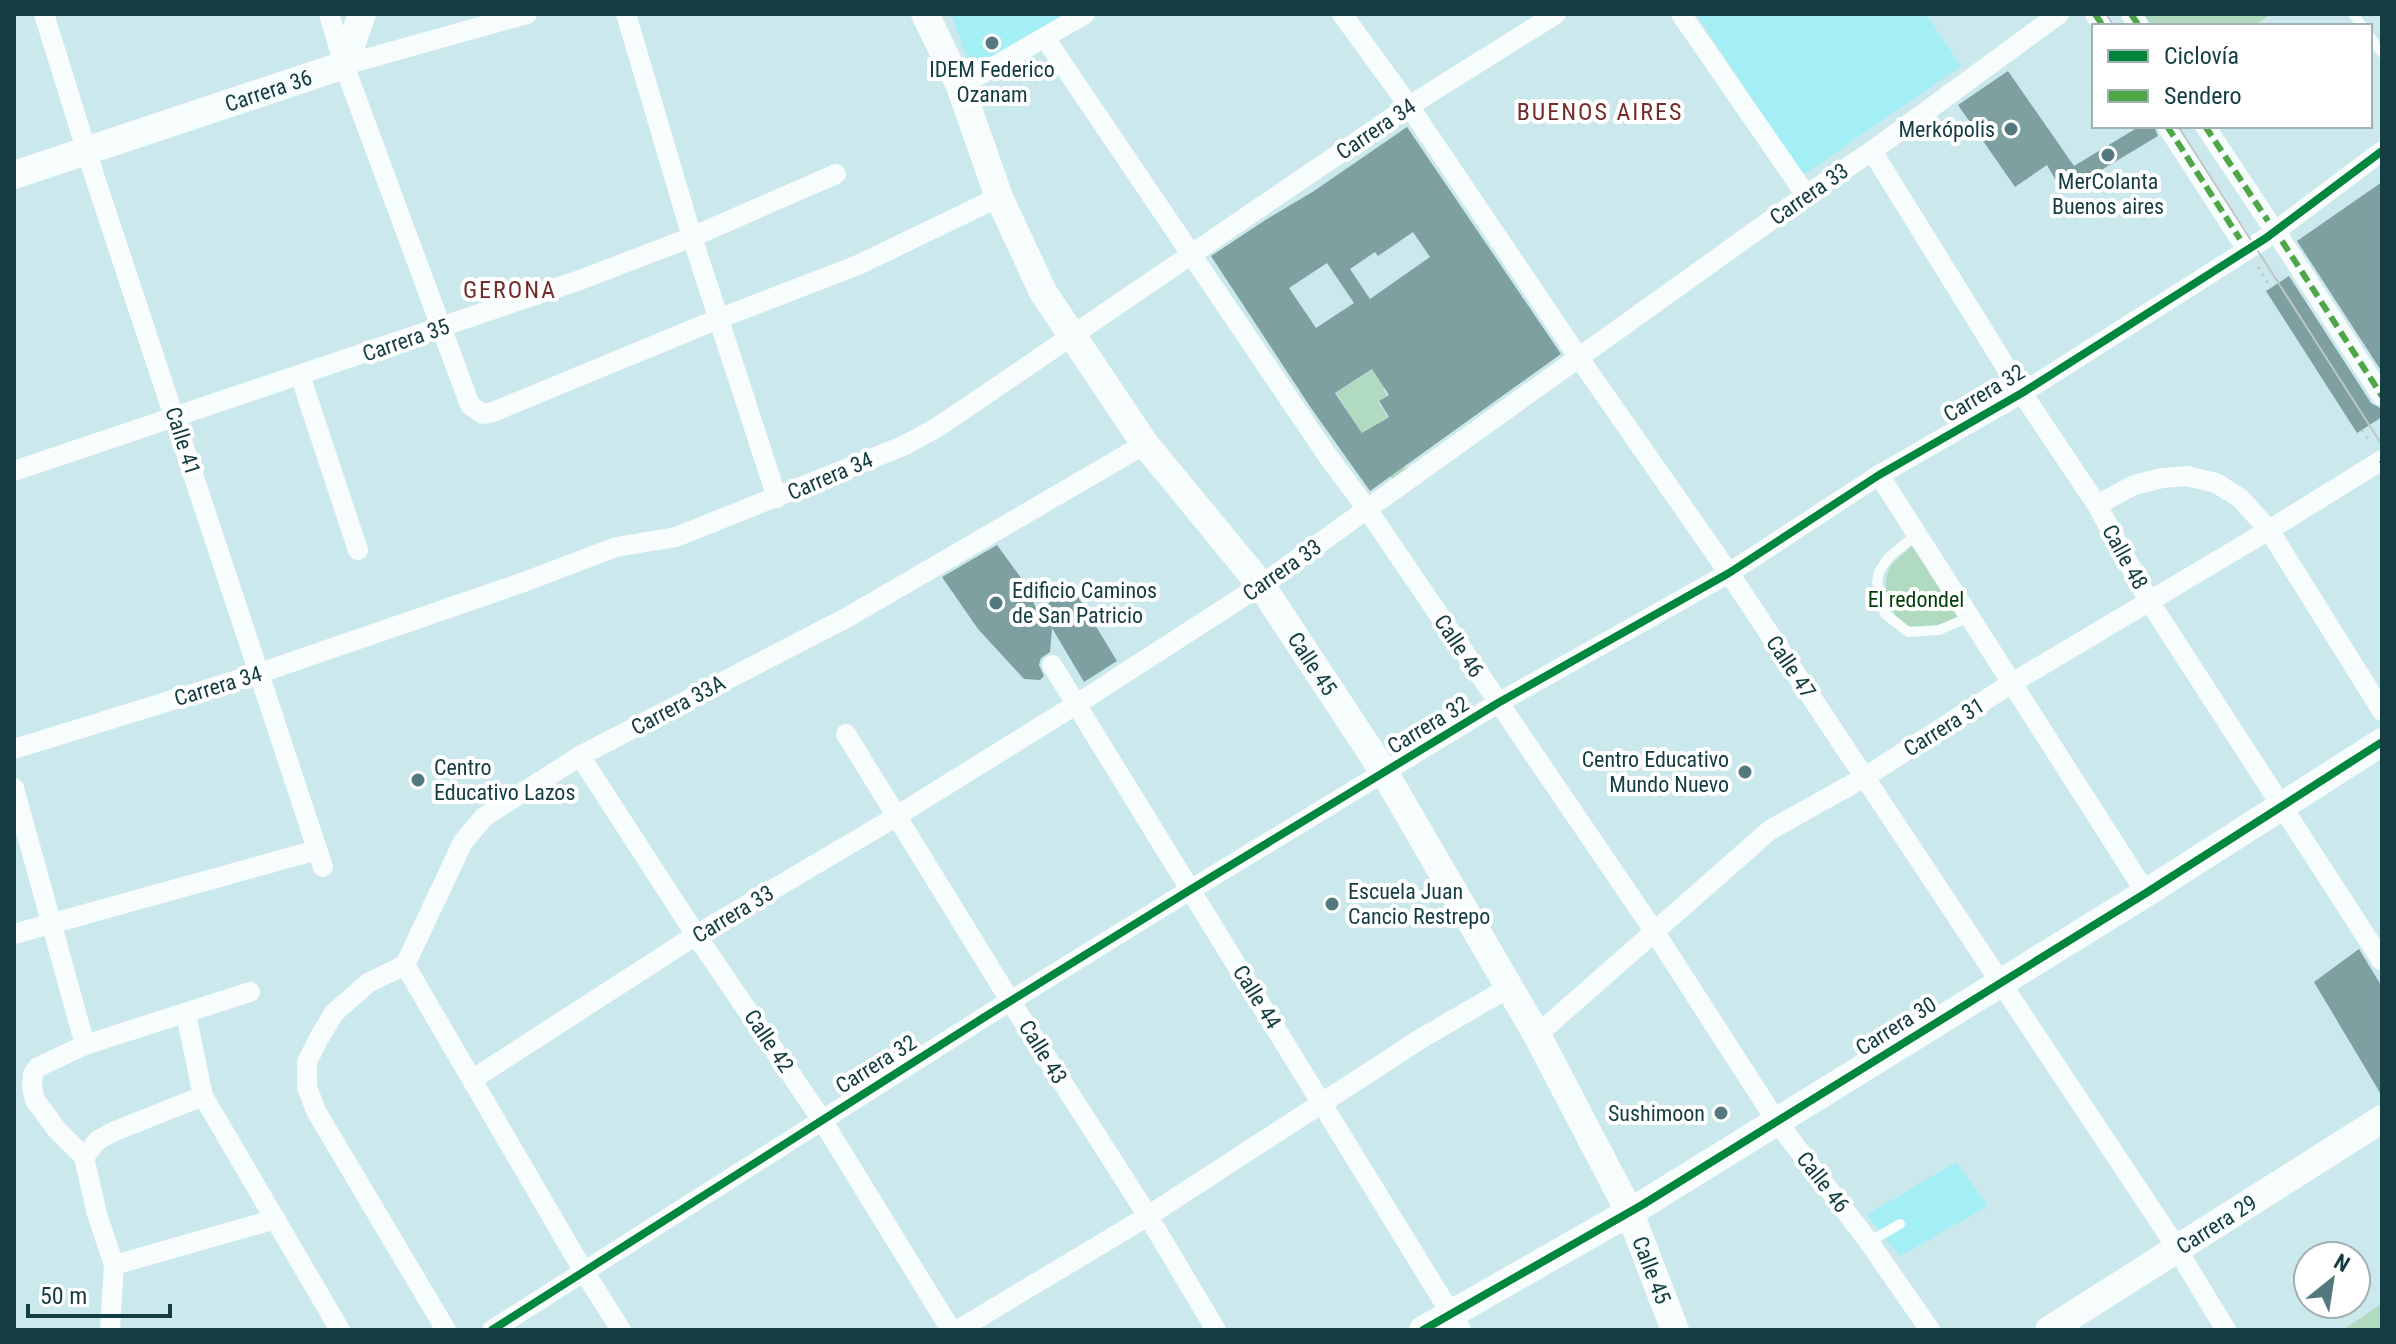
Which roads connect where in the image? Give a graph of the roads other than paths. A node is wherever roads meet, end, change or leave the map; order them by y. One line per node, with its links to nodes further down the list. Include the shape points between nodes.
1 (44, 14): 18 (street, Calle 41)
2 (329, 14): 13 (street)
3 (362, 14): 13 (main road)
4 (527, 14): 13 (street, Carrera 36)
5 (626, 14): 26 (street)
6 (925, 14): 14 (main road, Calle 45)
7 (1085, 14): 12 (street)
8 (1342, 14): 15 (street, Calle 47)
9 (1556, 14): 15 (street, Carrera 34)
10 (1681, 14): 23 (street)
11 (2059, 14): 19 (street, Carrera 33)
12 (1045, 38): 14 (street); 29 (street, Calle 46)
13 (344, 65): 18 (main road, Carrera 36); 31 (street)
14 (960, 86): 24 (main road, Calle 45)
15 (1409, 106): 29 (street, Carrera 34); 33 (street, Calle 47)
16 (2168, 128): 27 (street)
17 (2206, 128): 25 (street)
18 (87, 151): 22 (main road, Carrera 36); 37 (street, Calle 41)
19 (1872, 151): 23 (street, Carrera 33); 35 (street, Calle 48)
20 (2382, 151): 35 (street, Carrera 32, via 2266,238)
21 (836, 174): 26 (street, Carrera 35)
22 (14, 175)
23 (1806, 195): 33 (street, Carrera 33)
24 (999, 197): 30 (street, via 858,265); 32 (main road, Calle 45, via 1043,292)
25 (2268, 221)
26 (692, 237): 30 (street); 31 (street, Carrera 35)
27 (2240, 239)
28 (2282, 241): 36 (street)
29 (1193, 254): 32 (street, Carrera 34); 44 (street, Calle 46)
30 (718, 319): 31 (street, via 483,414 470,405); 42 (street)
31 (441, 328): 34 (street, Carrera 35)
32 (1071, 335): 38 (main road, Calle 45); 42 (street, Carrera 34, via 938,427)
33 (1579, 358): 44 (street, Carrera 33); 48 (street, Calle 47)
34 (300, 375): 37 (street, Carrera 35); 47 (street)
35 (2022, 393): 41 (street, Carrera 32); 43 (street, Calle 48)
36 (2382, 396)
37 (175, 417): 40 (street, Carrera 35); 53 (street, Calle 41)
38 (1145, 444): 49 (main road, Calle 45); 61 (street, Carrera 33A, via 848,617)
39 (2382, 460): 45 (street, Carrera 31)
40 (14, 471)
41 (1879, 475): 46 (street); 48 (street, Carrera 32)
42 (777, 498): 53 (street, Carrera 34, via 676,537 616,547)
43 (2097, 505): 45 (street, via 2134,485 2187,476 2216,483 2240,498); 50 (street, Calle 48)
44 (1367, 509): 49 (street, Carrera 33); 55 (street, Calle 46)
45 (2269, 530): 50 (street, Carrera 31); 57 (street)
46 (1917, 534): 51 (street); 51 (lane, via 1879,572 1885,614 1908,632 1939,630)
47 (358, 550)
48 (1729, 573): 55 (street, Carrera 32); 63 (street, Calle 47)
49 (1261, 585): 56 (street, Carrera 33); 62 (main road, Calle 45)
50 (2149, 601): 54 (street, Carrera 31); 65 (street, Calle 48)
51 (1970, 617): 54 (street)
52 (1052, 665): 56 (street, Calle 44)
53 (260, 673): 60 (street, Carrera 34); 69 (street, Calle 41, via 320,859)
54 (2012, 683): 63 (street, Carrera 31); 68 (street)
55 (1498, 703): 62 (street, Carrera 32); 70 (street, Calle 46)
56 (1077, 704): 66 (street, Carrera 33); 67 (street, Calle 44)
57 (2382, 711)
58 (846, 734): 66 (street, Calle 43)
59 (2382, 742): 65 (main road, Carrera 30)
60 (14, 749)
61 (580, 756): 72 (street, Calle 42); 74 (street, Carrera 33A, via 484,817 463,842)
62 (1384, 772): 67 (street, Carrera 32); 76 (main road, Calle 45)
63 (1865, 777): 70 (street, Carrera 31, via 1770,830); 75 (street, Calle 47)
64 (14, 788): 69 (street)
65 (2283, 805): 68 (main road, Carrera 30); 73 (street, Calle 48)
66 (897, 815): 72 (street, Carrera 33); 78 (street, Calle 43)
67 (1190, 890): 78 (street, Carrera 32); 84 (street, Calle 44)
68 (2146, 893): 75 (main road, Carrera 30)
69 (51, 923): 71 (street); 81 (street)
70 (1654, 931): 80 (street, Carrera 31); 87 (street, Calle 46)
71 (14, 934)
72 (696, 935): 82 (street, Carrera 33); 86 (street, Calle 42)
73 (2382, 961)
74 (405, 965): 82 (street); 100 (street, via 368,983 334,1013 307,1062 307,1087 316,1111)
75 (2000, 982): 87 (main road, Carrera 30); 94 (street, Calle 47)
76 (1510, 987): 80 (main road, Calle 45); 84 (street)
77 (250, 992): 79 (street)
78 (1011, 1002): 86 (street, Carrera 32); 90 (street, Calle 43)
79 (186, 1014): 81 (street); 83 (street)
80 (1537, 1035): 89 (main road, Calle 45)
81 (85, 1045): 88 (street, via 38,1067 32,1087 57,1130)
82 (473, 1079): 96 (street)
83 (203, 1096): 88 (street, via 115,1131 98,1140); 91 (street)
84 (1324, 1104): 90 (street); 97 (street, Calle 44)
85 (2382, 1119): 94 (main road, Carrera 29)
86 (822, 1120): 96 (street, Carrera 32); 103 (street, Calle 42)
87 (1777, 1122): 89 (main road, Carrera 30); 93 (street, Calle 46)
88 (84, 1157): 95 (street)
89 (1630, 1213): 97 (main road, Carrera 30); 107 (main road, Calle 45)
90 (1148, 1216): 104 (street); 105 (street, Calle 43)
91 (276, 1219): 95 (street); 99 (street)
92 (1900, 1224): 93 (lane)
93 (1869, 1242): 108 (street, Calle 46)
94 (2177, 1249): 109 (main road, Carrera 29); 110 (street, Calle 47)
95 (114, 1265): 98 (street)
96 (583, 1270): 101 (street, Carrera 32); 102 (street)
97 (1455, 1322): 106 (main road, Carrera 30)
98 (110, 1330)
99 (340, 1330)
100 (446, 1330)
101 (492, 1330)
102 (621, 1330)
103 (951, 1330)
104 (958, 1330)
105 (1216, 1330)
106 (1423, 1330)
107 (1675, 1330)
108 (1930, 1330)
109 (2049, 1330)
110 (2226, 1330)

